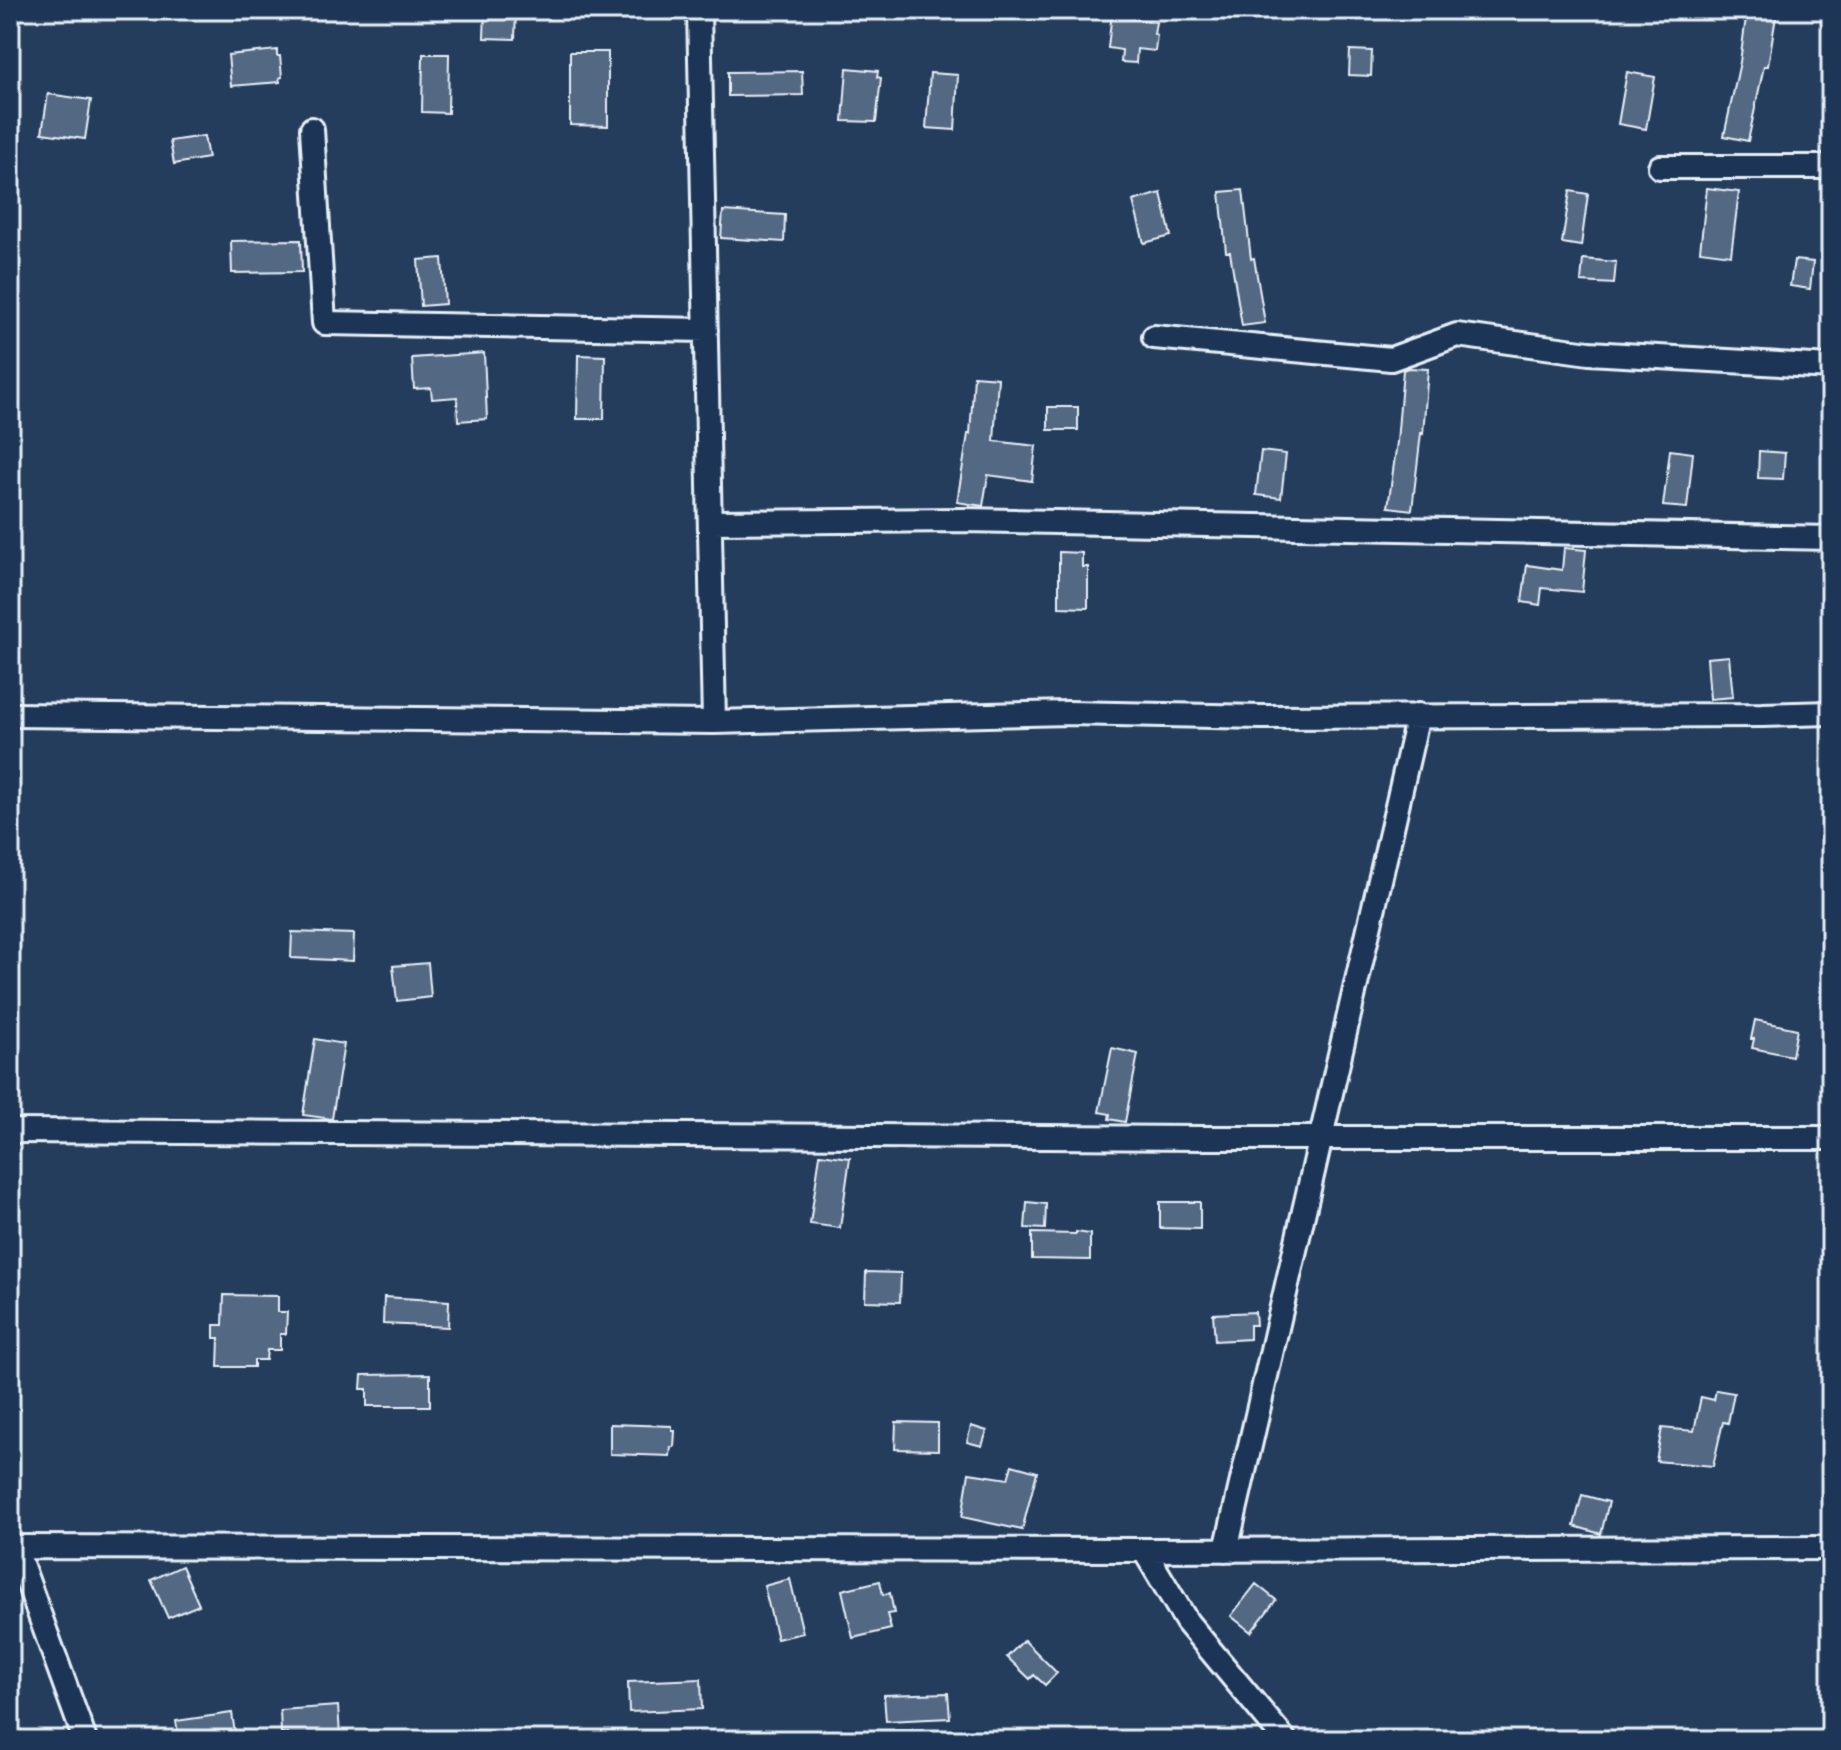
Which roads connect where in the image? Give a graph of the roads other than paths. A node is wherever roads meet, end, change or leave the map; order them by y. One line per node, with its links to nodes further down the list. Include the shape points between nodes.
1 (699, 10): 5 (street)
2 (312, 129): 5 (street, via 324,323)
3 (1660, 167): 4 (street)
4 (1831, 167)
5 (706, 330): 8 (street)
6 (1154, 337): 7 (street, via 1391,359 1457,335 1589,353)
7 (1831, 367)
8 (710, 522): 9 (street, via 964,520); 13 (street)
9 (1831, 538)
10 (1831, 713): 12 (street)
11 (10, 715): 13 (street)
12 (1418, 715): 13 (street, via 1068,713); 15 (street)
13 (714, 722)
14 (10, 1131): 15 (street)
15 (1320, 1137): 16 (street); 20 (street)
16 (1831, 1138)
17 (13, 1547): 19 (street); 21 (street)
18 (1831, 1548): 20 (street)
19 (1144, 1550): 20 (street); 22 (street, via 1187,1622)
20 (1226, 1550)
21 (85, 1740)
22 (1285, 1740)

